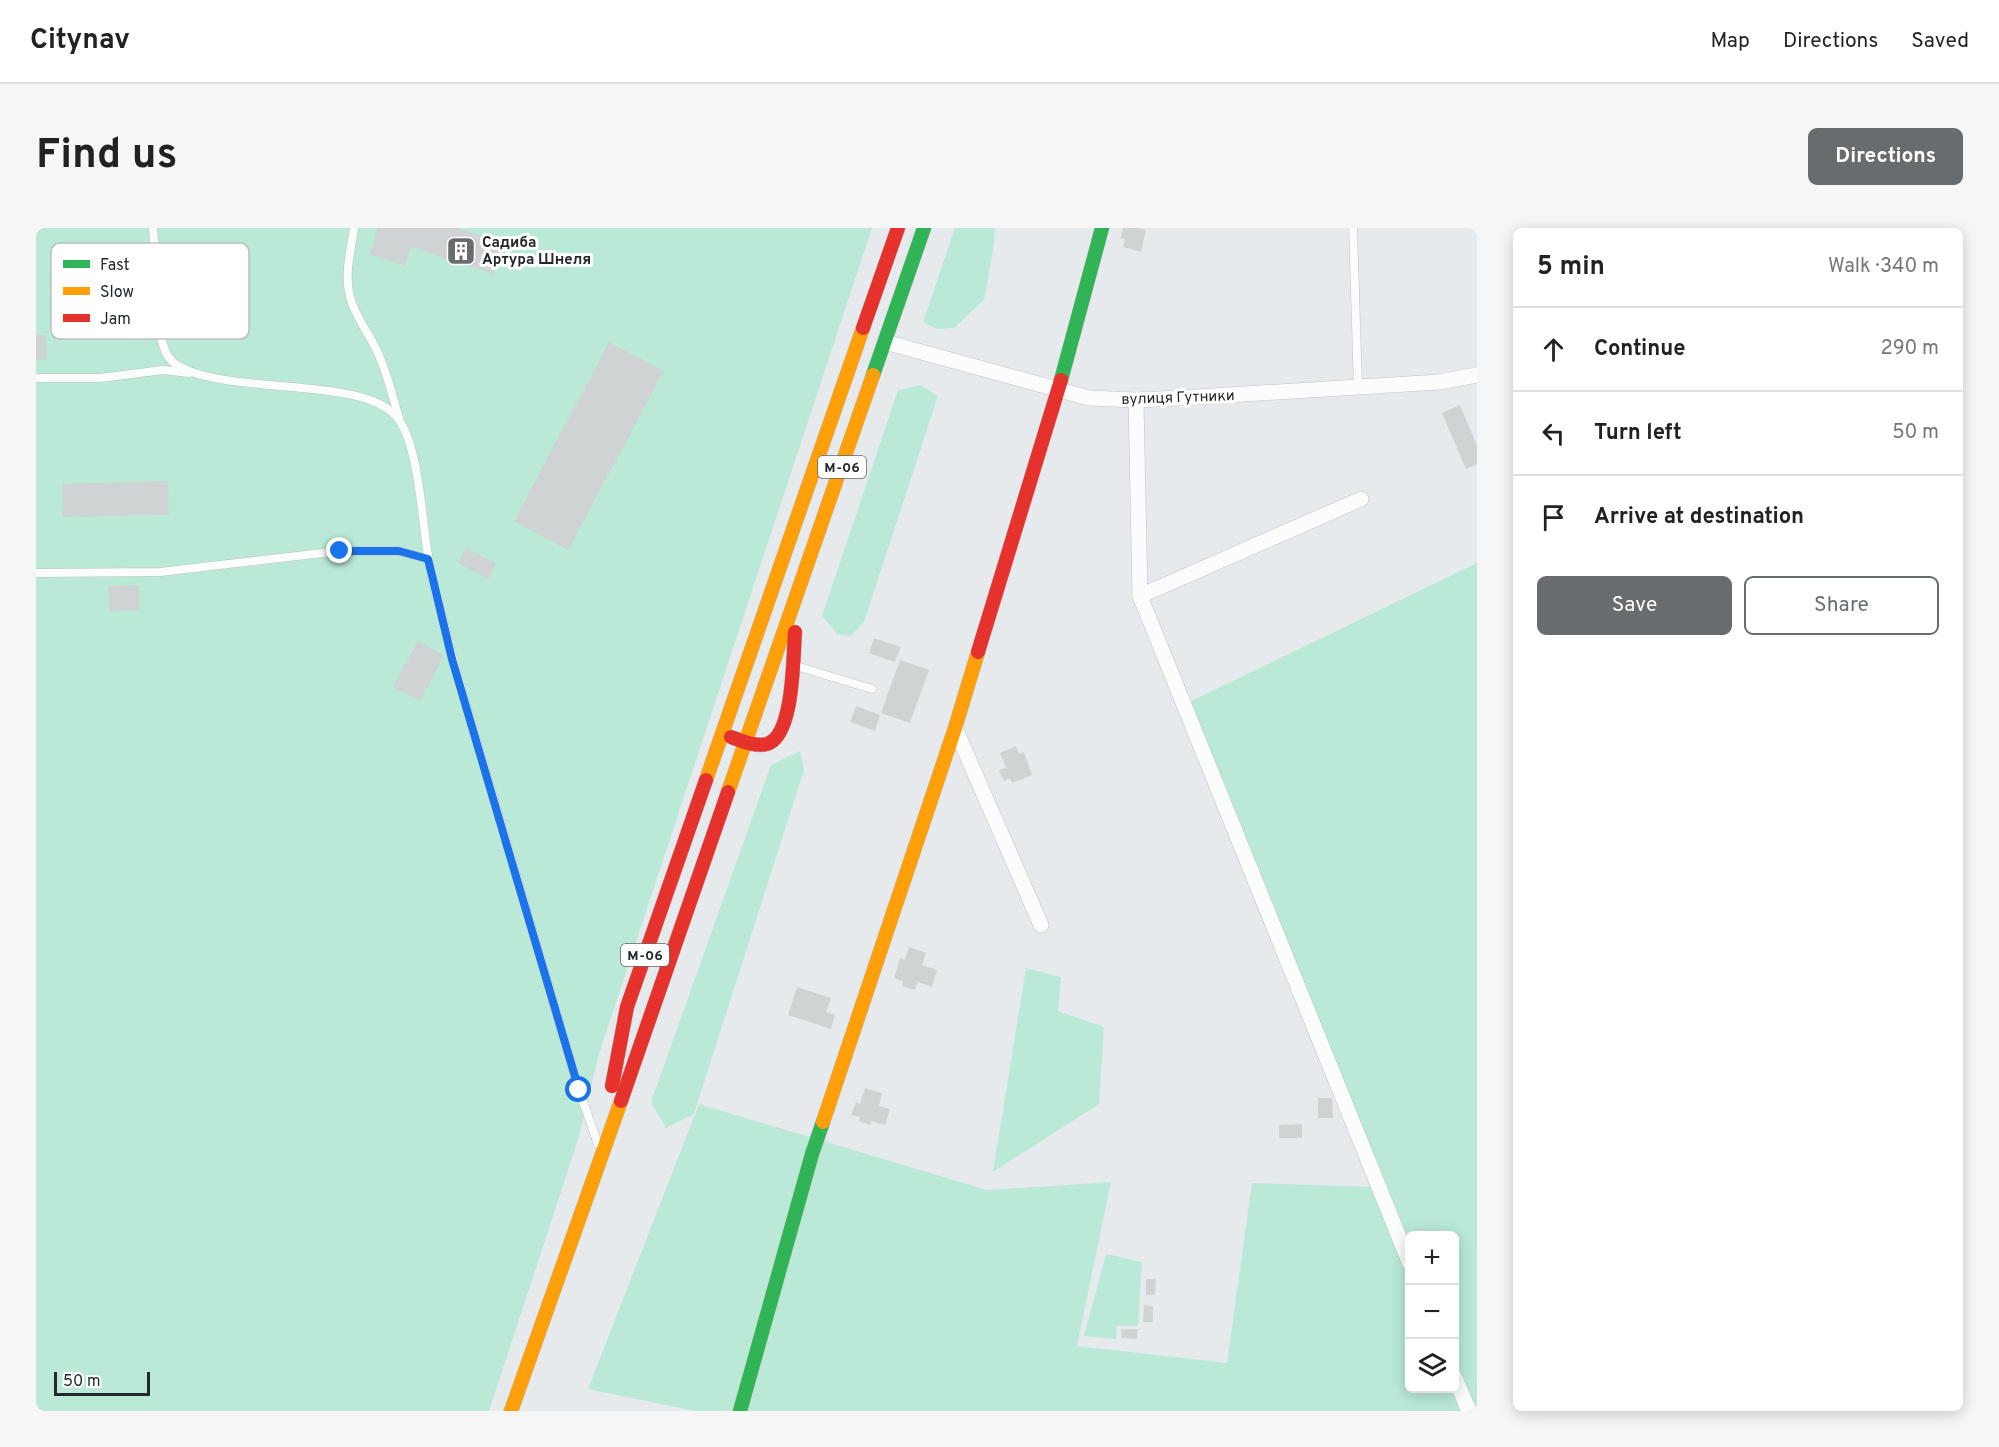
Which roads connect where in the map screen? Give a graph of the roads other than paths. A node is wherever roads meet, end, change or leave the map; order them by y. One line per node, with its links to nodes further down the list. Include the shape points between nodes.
1 (153, 228): 7 (lane)
2 (354, 228): 16 (lane, via 347,275 349,297 378,353)
3 (898, 228): 25 (main road, М-06)
4 (924, 228): 9 (main road, М-06)
5 (1102, 228): 14 (main road)
6 (1353, 228): 13 (lane)
7 (154, 243)
8 (160, 339): 10 (lane, via 173,362)
9 (885, 342): 14 (street, вулиця Гутники); 20 (main road, М-06)
10 (202, 375): 12 (lane, via 163,370 100,378); 16 (lane, via 370,399)
11 (1477, 375): 13 (street, вулиця Гутники, via 1439,382)
12 (36, 378)
13 (1358, 387): 15 (street, вулиця Гутники)
14 (1058, 390): 15 (street, вулиця Гутники, via 1089,398); 24 (main road)
15 (1136, 400): 21 (street)
16 (399, 419): 18 (lane, via 417,477)
17 (1361, 499): 21 (street)
18 (428, 559): 19 (lane, via 399,551 340,551 160,572); 28 (lane, via 456,670)
19 (36, 573)
20 (798, 593): 22 (main road); 26 (main road, М-06)
21 (1140, 596): 30 (street)
22 (792, 665): 23 (lane); 26 (main road, via 785,727 773,742)
23 (872, 689)
24 (955, 728): 27 (street); 33 (main road, via 812,1154)
25 (721, 733): 26 (main road); 28 (main road, М-06, via 627,1007)
26 (746, 742): 29 (main road, М-06)
27 (1041, 925)
28 (599, 1148): 29 (main road, М-06)
29 (592, 1185): 32 (main road, М-06)
30 (1405, 1252)
31 (1459, 1386): 34 (street)
32 (511, 1411)
33 (740, 1411)
34 (1469, 1411)

